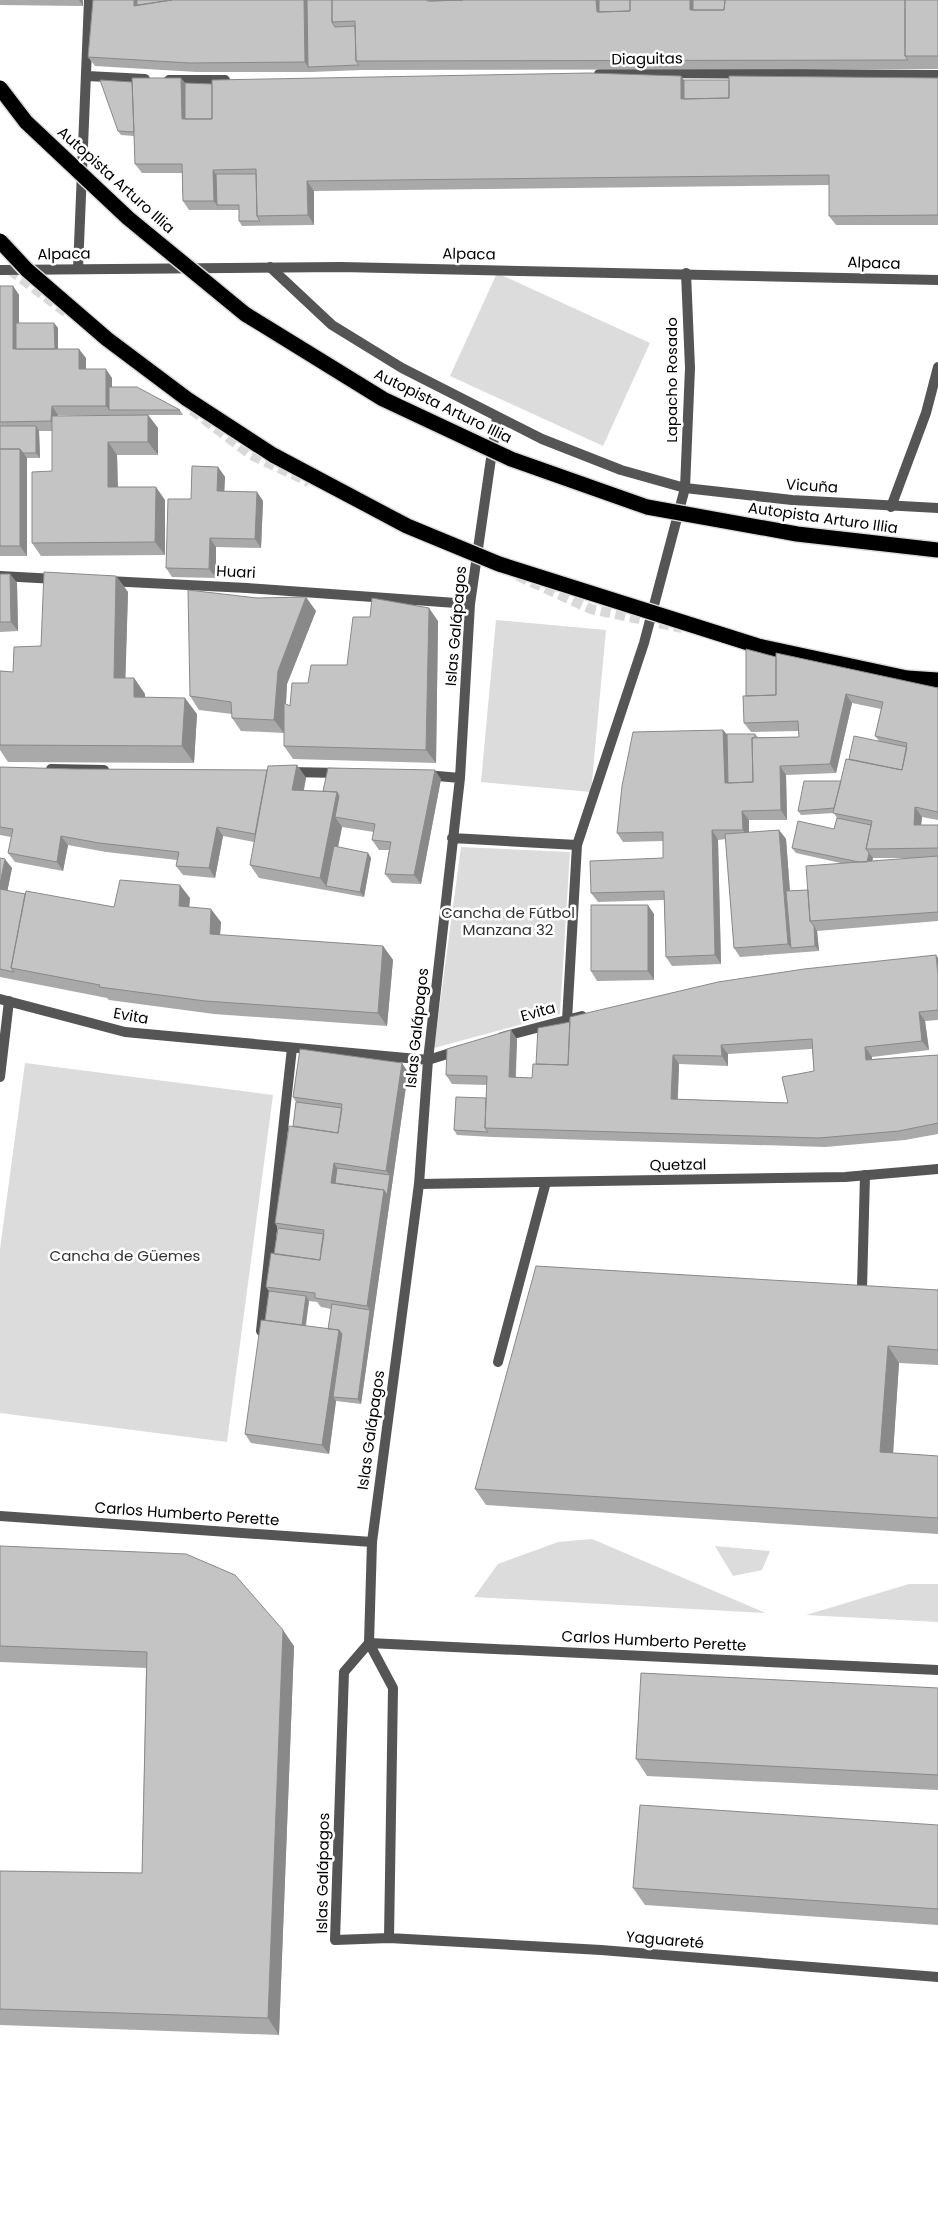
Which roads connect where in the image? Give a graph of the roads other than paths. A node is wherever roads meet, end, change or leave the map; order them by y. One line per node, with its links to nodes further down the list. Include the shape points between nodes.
1 (89, 0): 4 (street)
2 (591, 75): 3 (street, Diaguitas)
3 (938, 75)
4 (87, 76): 5 (street); 9 (street)
5 (233, 80)
6 (0, 88): 18 (highway, Autopista Arturo Illia, bridge, via 26,122 128,218 245,314 383,399 511,460 647,507 797,534)
7 (0, 241): 23 (highway, bridge, via 27,270 107,339 187,399 273,455 407,526 499,564 758,646 907,678)
8 (270, 267): 9 (street, Alpaca); 11 (street, Alpaca); 14 (street, Vicuña, via 332,325 402,368)
9 (78, 269): 10 (street, Alpaca)
10 (0, 270)
11 (686, 273): 12 (street, Alpaca); 15 (street, Lapacho Rosado, via 690,368)
12 (938, 280)
13 (938, 367): 16 (street, via 926,413)
14 (497, 417): 15 (street, Vicuña, via 542,439 621,470); 22 (street, Islas Galápagos)
15 (685, 488): 16 (street, Vicuña); 31 (street, Lapacho Rosado, via 644,643)
16 (891, 507): 17 (street, Vicuña)
17 (938, 508)
18 (938, 550)
19 (0, 576): 20 (street)
20 (69, 579)
21 (99, 581): 22 (street, Huari)
22 (470, 604): 29 (street, Islas Galápagos)
23 (938, 680)
24 (44, 769): 25 (street)
25 (114, 770)
26 (282, 772): 27 (street)
27 (351, 773)
28 (410, 774): 29 (street)
29 (460, 778): 30 (street, Islas Galápagos)
30 (452, 838): 31 (street); 38 (street, Islas Galápagos)
31 (577, 845): 34 (street, Lapacho Rosado)
32 (4, 1000): 37 (street, Evita, via 125,1032); 39 (street)
33 (595, 1013): 34 (street, Evita)
34 (567, 1020): 35 (street, Evita)
35 (490, 1041)
36 (472, 1046): 38 (street, Evita)
37 (292, 1048): 38 (street, Evita); 46 (street)
38 (428, 1060): 44 (street, Islas Galápagos)
39 (1, 1066): 40 (street)
40 (0, 1078)
41 (938, 1169): 42 (street, Quetzal)
42 (865, 1175): 43 (street, Quetzal); 45 (street)
43 (546, 1182): 44 (street, Quetzal); 47 (street)
44 (419, 1184): 49 (street, Islas Galápagos)
45 (862, 1288)
46 (259, 1343)
47 (498, 1362)
48 (0, 1516): 49 (street, Carlos Humberto Perette)
49 (372, 1542): 50 (street, Islas Galápagos)
50 (369, 1642): 51 (street, Carlos Humberto Perette); 52 (street, Islas Galápagos, via 393,1688); 52 (street, Islas Galápagos, via 344,1672 335,1940)
51 (938, 1670)
52 (389, 1938): 53 (street, Yaguareté, via 601,1950)
53 (938, 1977)

